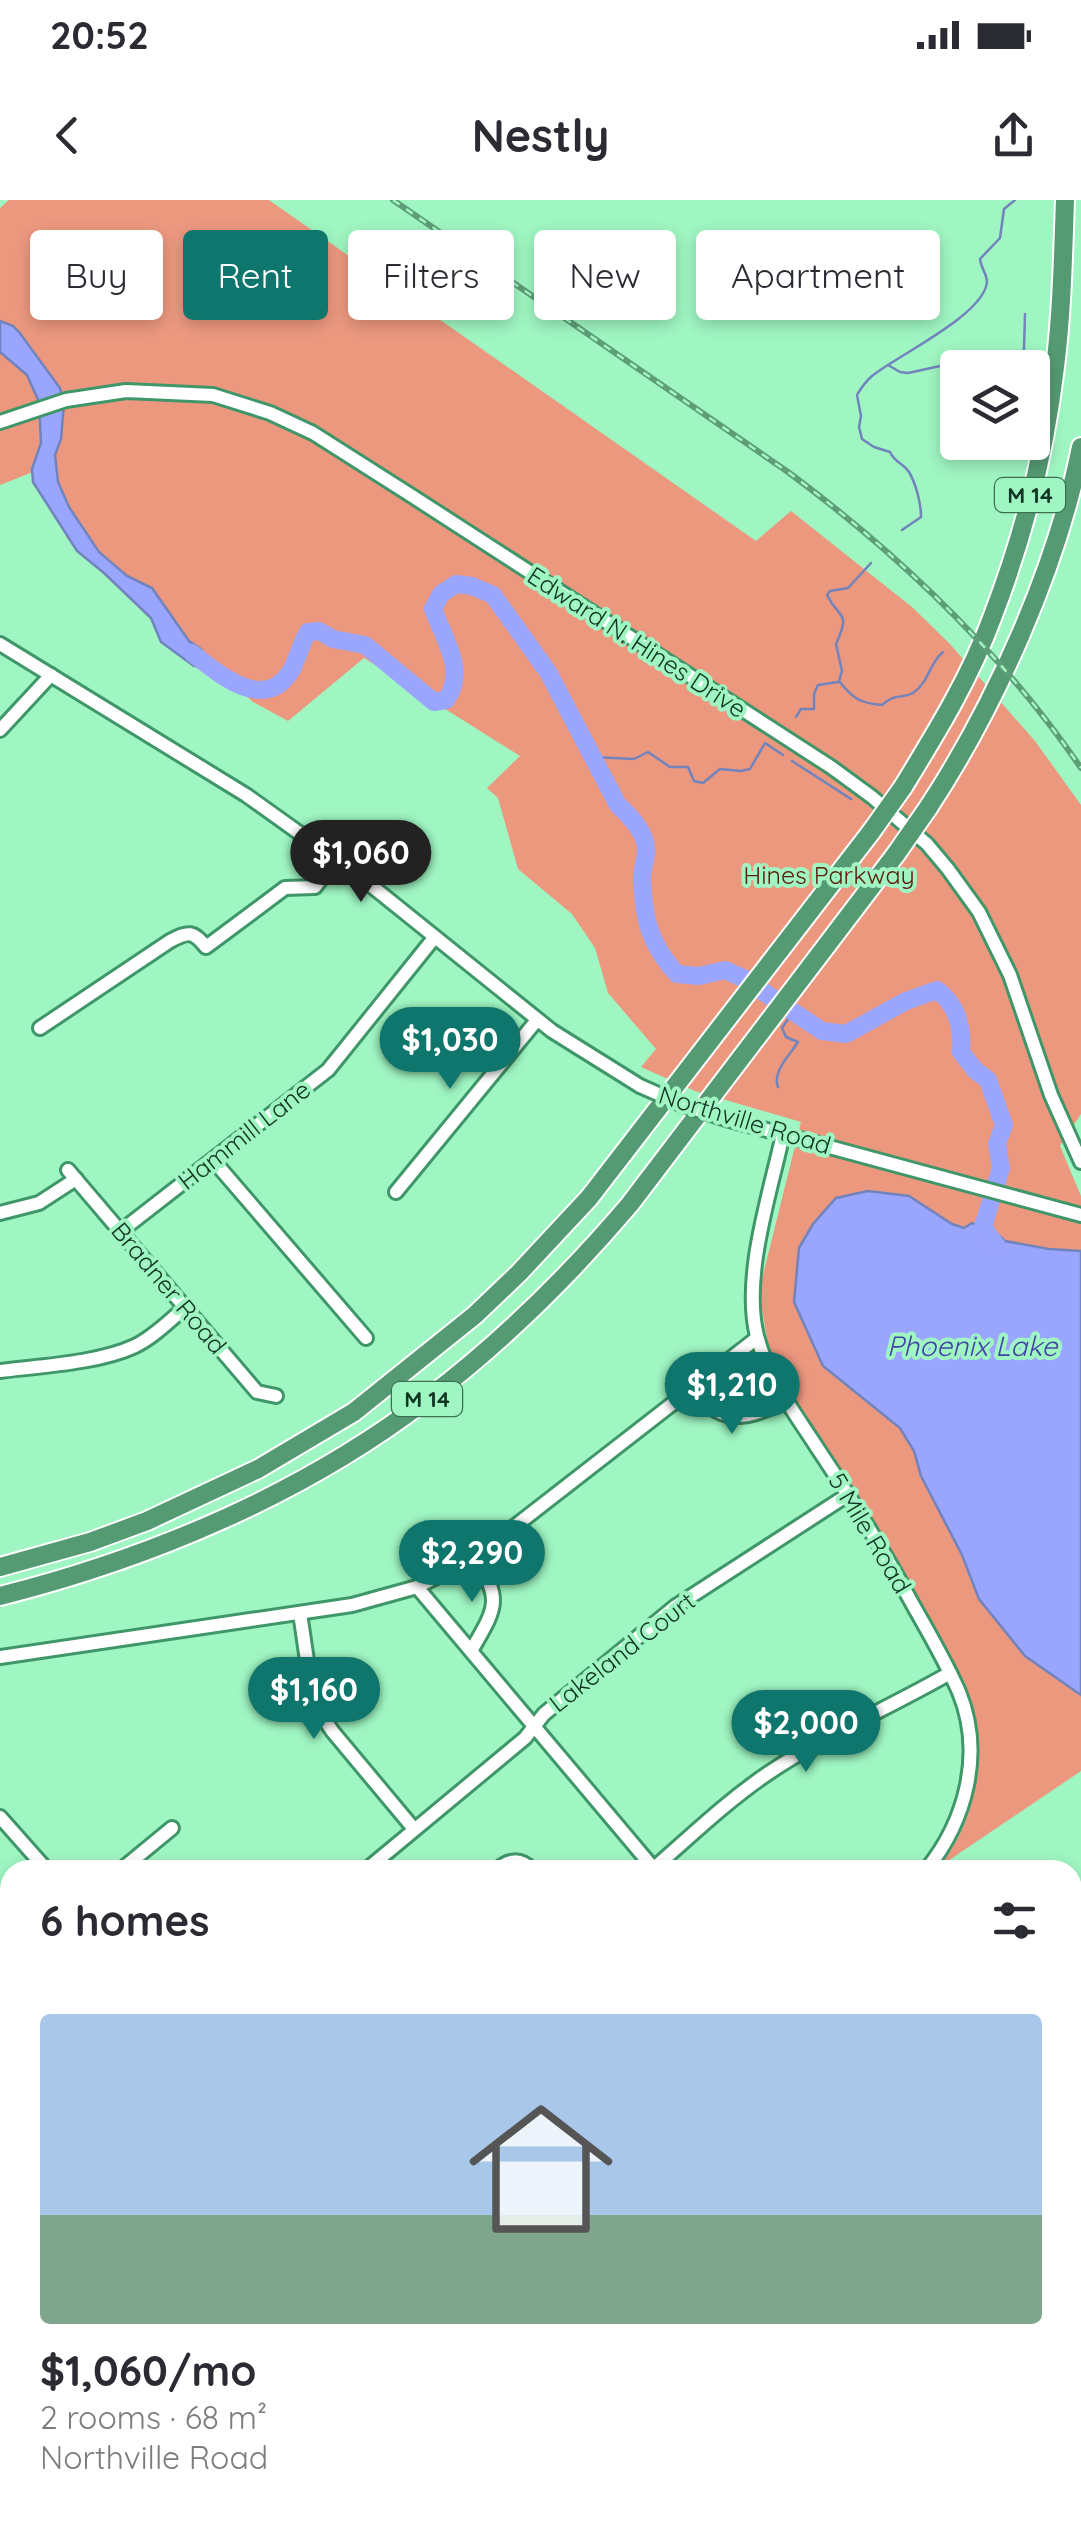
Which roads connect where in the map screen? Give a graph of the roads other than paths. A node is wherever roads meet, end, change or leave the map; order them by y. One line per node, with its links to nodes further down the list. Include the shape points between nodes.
1 (1065, 200): 27 (highway, M 14, bridge, via 1055,368 1037,470 976,656 903,787 618,1162 475,1315 354,1412 180,1507)
2 (0, 422): 13 (street, Edward N. Hines Drive, via 66,400 126,391 214,395 270,413 445,517 831,767 936,854 979,912)
3 (1081, 447): 29 (highway, M 14, bridge, via 1052,552 962,754 896,854 594,1246 522,1319 426,1400 353,1450 189,1533)
4 (0, 644): 5 (street, Northville Road)
5 (51, 675): 6 (street); 7 (street, Northville Road, via 246,794)
6 (0, 730)
7 (336, 859): 8 (street, Northville Road); 10 (street, via 314,887 285,888 206,948 196,935 170,941)
8 (434, 938): 9 (street, Northville Road); 12 (street, Hammill Lane, via 328,1070)
9 (537, 1020): 11 (street, Northville Road, bridge, via 640,1086); 14 (street)
10 (40, 1028)
11 (783, 1134): 16 (street, Northville Road); 20 (street, 5 Mile Road, via 754,1270)
12 (213, 1160): 17 (street, Hammill Lane); 19 (street)
13 (1081, 1162)
14 (396, 1192)
15 (0, 1213): 17 (street, Bradner Road, via 40,1203 72,1175)
16 (1081, 1214)
17 (121, 1231): 18 (street, Bradner Road)
18 (186, 1307): 21 (street, via 130,1348); 23 (street, Bradner Road, via 257,1392)
19 (366, 1338)
20 (758, 1338): 22 (street); 24 (street, 5 Mile Road)
21 (0, 1372)
22 (695, 1387): 24 (street, via 717,1411 734,1416); 26 (street)
23 (276, 1396)
24 (785, 1400): 25 (street, 5 Mile Road)
25 (849, 1494): 33 (street, 5 Mile Road); 34 (street, Lakeland Court, via 676,1606)
26 (474, 1558): 28 (street); 31 (street, via 494,1601)
27 (0, 1567)
28 (418, 1587): 30 (street); 31 (street)
29 (0, 1596)
30 (300, 1614): 32 (street); 37 (street, via 322,1717)
31 (472, 1651): 34 (street)
32 (0, 1657)
33 (950, 1673): 42 (street, via 770,1772); 43 (street, 5 Mile Road, via 970,1740 968,1782 956,1824)
34 (534, 1726): 37 (street, Lakeland Court); 41 (street)
35 (0, 1817): 38 (street)
36 (172, 1828): 39 (street)
37 (414, 1829): 40 (street, Lakeland Court)
38 (39, 1860)
39 (134, 1860)
40 (378, 1860)
41 (647, 1860)
42 (665, 1860)
43 (934, 1860)

